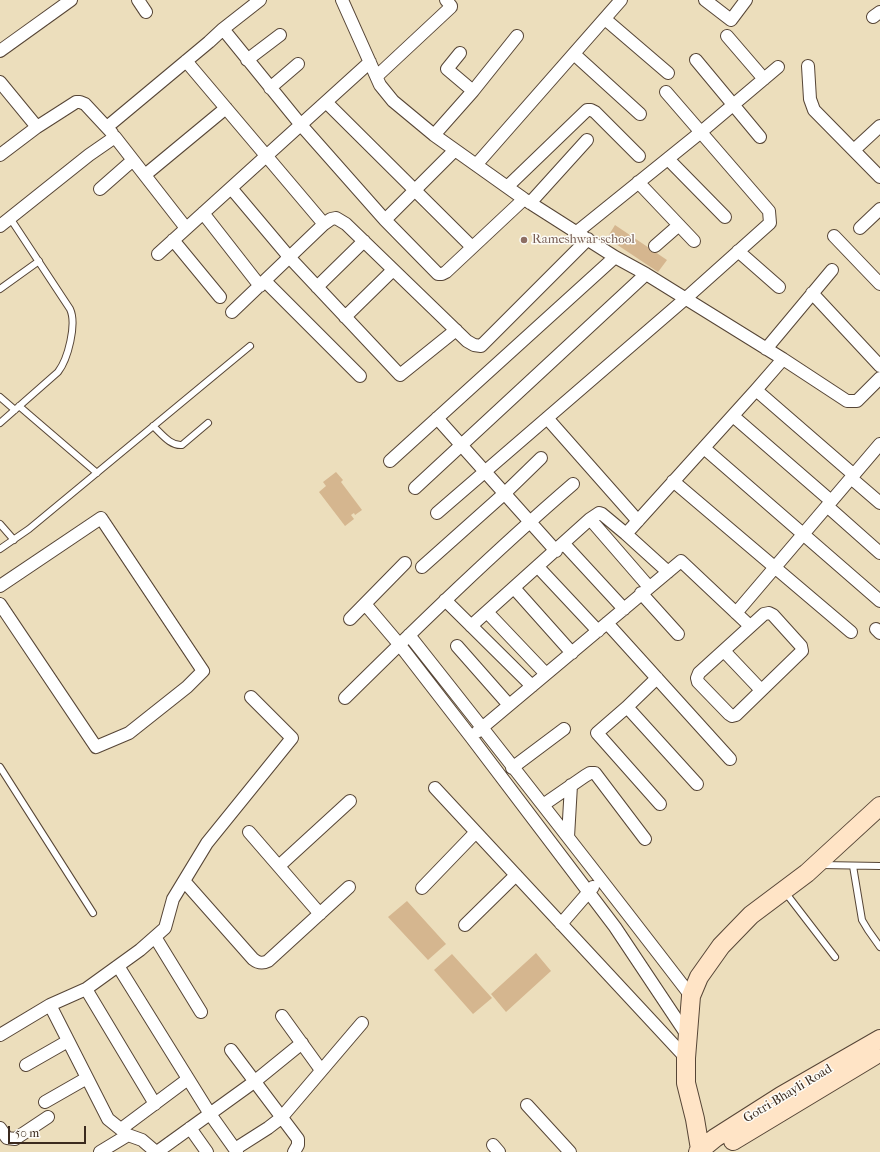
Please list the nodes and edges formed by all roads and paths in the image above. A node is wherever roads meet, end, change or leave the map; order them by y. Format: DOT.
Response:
graph roads {
  1 [pos="71,0"];
  2 [pos="138,0"];
  3 [pos="260,0"];
  4 [pos="342,0"];
  5 [pos="621,0"];
  6 [pos="705,0"];
  7 [pos="746,0"];
  8 [pos="452,2"];
  9 [pos="146,12"];
  10 [pos="605,19"];
  11 [pos="222,28"];
  12 [pos="280,35"];
  13 [pos="517,36"];
  14 [pos="726,36"];
  15 [pos="0,51"];
  16 [pos="460,54"];
  17 [pos="574,54"];
  18 [pos="247,60"];
  19 [pos="696,60"];
  20 [pos="186,61"];
  21 [pos="370,62"];
  22 [pos="298,64"];
  23 [pos="808,66"];
  24 [pos="778,67"];
  25 [pos="668,73"];
  26 [pos="376,76"];
  27 [pos="764,79"];
  28 [pos="0,82"];
  29 [pos="270,88"];
  30 [pos="472,91"];
  31 [pos="666,92"];
  32 [pos="326,102"];
  33 [pos="733,105"];
  34 [pos="226,108"];
  35 [pos="640,114"];
  36 [pos="301,125"];
  37 [pos="880,126"];
  38 [pos="37,127"];
  39 [pos="107,128"];
  40 [pos="701,132"];
  41 [pos="434,135"];
  42 [pos="760,137"];
  43 [pos="115,138"];
  44 [pos="587,140"];
  45 [pos="455,150"];
  46 [pos="854,150"];
  47 [pos="0,155"];
  48 [pos="266,156"];
  49 [pos="639,156"];
  50 [pos="668,159"];
  51 [pos="133,160"];
  52 [pos="476,165"];
  53 [pos="145,175"];
  54 [pos="880,177"];
  55 [pos="638,182"];
  56 [pos="507,187"];
  57 [pos="231,188"];
  58 [pos="100,189"];
  59 [pos="414,190"];
  60 [pos="527,201"];
  61 [pos="880,209"];
  62 [pos="203,213"];
  63 [pos="725,217"];
  64 [pos="384,220"];
  65 [pos="5,222"];
  66 [pos="324,224"];
  67 [pos="679,225"];
  68 [pos="186,228"];
  69 [pos="860,228"];
  70 [pos="577,232"];
  71 [pos="834,236"];
  72 [pos="588,239"];
  73 [pos="173,240"];
  74 [pos="364,241"];
  75 [pos="694,241"];
  76 [pos="655,246"];
  77 [pos="472,248"];
  78 [pos="738,252"];
  79 [pos="158,254"];
  80 [pos="614,257"];
  81 [pos="290,258"];
  82 [pos="39,261"];
  83 [pos="393,270"];
  84 [pos="832,270"];
  85 [pos="646,274"];
  86 [pos="263,284"];
  87 [pos="880,284"];
  88 [pos="317,287"];
  89 [pos="779,287"];
  90 [pos="0,289"];
  91 [pos="812,293"];
  92 [pos="220,297"];
  93 [pos="685,299"];
  94 [pos="232,312"];
  95 [pos="345,316"];
  96 [pos="456,330"];
  97 [pos="250,346"];
  98 [pos="766,349"];
  99 [pos="783,359"];
  100 [pos="880,366"];
  101 [pos="360,376"];
  102 [pos="880,378"];
  103 [pos="756,390"];
  104 [pos="0,397"];
  105 [pos="17,408"];
  106 [pos="733,416"];
  107 [pos="437,418"];
  108 [pos="547,418"];
  109 [pos="0,423"];
  110 [pos="208,423"];
  111 [pos="153,426"];
  112 [pos="461,445"];
  113 [pos="704,448"];
  114 [pos="878,450"];
  115 [pos="541,458"];
  116 [pos="390,460"];
  117 [pos="485,472"];
  118 [pos="97,473"];
  119 [pos="852,477"];
  120 [pos="673,481"];
  121 [pos="573,484"];
  122 [pos="415,488"];
  123 [pos="505,493"];
  124 [pos="829,504"];
  125 [pos="880,504"];
  126 [pos="437,513"];
  127 [pos="590,519"];
  128 [pos="530,521"];
  129 [pos="638,521"];
  130 [pos="0,524"];
  131 [pos="626,534"];
  132 [pos="803,534"];
  133 [pos="14,540"];
  134 [pos="560,547"];
  135 [pos="0,550"];
  136 [pos="880,553"];
  137 [pos="405,563"];
  138 [pos="422,567"];
  139 [pos="538,567"];
  140 [pos="775,567"];
  141 [pos="668,572"];
  142 [pos="0,586"];
  143 [pos="514,588"];
  144 [pos="645,590"];
  145 [pos="445,600"];
  146 [pos="880,601"];
  147 [pos="0,604"];
  148 [pos="365,604"];
  149 [pos="624,609"];
  150 [pos="487,612"];
  151 [pos="736,613"];
  152 [pos="350,620"];
  153 [pos="607,623"];
  154 [pos="471,626"];
  155 [pos="750,626"];
  156 [pos="598,631"];
  157 [pos="851,632"];
  158 [pos="678,634"];
  159 [pos="409,635"];
  160 [pos="400,644"];
  161 [pos="457,646"];
  162 [pos="724,651"];
  163 [pos="572,653"];
  164 [pos="546,674"];
  165 [pos="657,678"];
  166 [pos="532,686"];
  167 [pos="761,690"];
  168 [pos="251,698"];
  169 [pos="344,698"];
  170 [pos="509,705"];
  171 [pos="627,707"];
  172 [pos="482,728"];
  173 [pos="564,729"];
  174 [pos="471,737"];
  175 [pos="730,759"];
  176 [pos="0,767"];
  177 [pos="512,768"];
  178 [pos="697,784"];
  179 [pos="571,785"];
  180 [pos="435,788"];
  181 [pos="350,801"];
  182 [pos="660,804"];
  183 [pos="543,805"];
  184 [pos="880,806"];
  185 [pos="249,832"];
  186 [pos="476,832"];
  187 [pos="568,837"];
  188 [pos="645,839"];
  189 [pos="816,865"];
  190 [pos="279,866"];
  191 [pos="853,866"];
  192 [pos="880,866"];
  193 [pos="516,875"];
  194 [pos="600,878"];
  195 [pos="184,881"];
  196 [pos="349,887"];
  197 [pos="422,888"];
  198 [pos="784,890"];
  199 [pos="589,892"];
  200 [pos="94,913"];
  201 [pos="320,914"];
  202 [pos="561,924"];
  203 [pos="465,925"];
  204 [pos="156,937"];
  205 [pos="880,947"];
  206 [pos="835,957"];
  207 [pos="118,966"];
  208 [pos="86,989"];
  209 [pos="691,996"];
  210 [pos="50,1005"];
  211 [pos="201,1012"];
  212 [pos="282,1016"];
  213 [pos="362,1023"];
  214 [pos="1,1033"];
  215 [pos="688,1035"];
  216 [pos="880,1039"];
  217 [pos="68,1041"];
  218 [pos="302,1043"];
  219 [pos="231,1050"];
  220 [pos="880,1053"];
  221 [pos="686,1058"];
  222 [pos="26,1065"];
  223 [pos="321,1070"];
  224 [pos="87,1078"];
  225 [pos="188,1079"];
  226 [pos="254,1082"];
  227 [pos="45,1102"];
  228 [pos="155,1104"];
  229 [pos="527,1105"];
  230 [pos="210,1114"];
  231 [pos="48,1117"];
  232 [pos="281,1118"];
  233 [pos="0,1128"];
  234 [pos="190,1128"];
  235 [pos="124,1132"];
  236 [pos="236,1151"];
  237 [pos="705,1151"];
  238 [pos="100,1152"];
  239 [pos="156,1152"];
  240 [pos="207,1152"];
  241 [pos="294,1152"];
  242 [pos="570,1152"];
  1 -- 15 [label="street"];
  2 -- 9 [label="street"];
  3 -- 11 [label="street"];
  4 -- 21 [label="street"];
  5 -- 10 [label="street"];
  6 -- 7 [label="street"];
  8 -- 26 [label="street"];
  10 -- 17 [label="street"];
  10 -- 25 [label="street"];
  11 -- 18 [label="street"];
  11 -- 20 [label="street"];
  12 -- 18 [label="street"];
  13 -- 30 [label="street"];
  14 -- 27 [label="street"];
  16 -- 30 [label="street"];
  17 -- 35 [label="street"];
  17 -- 52 [label="street"];
  18 -- 29 [label="street"];
  19 -- 33 [label="street"];
  20 -- 34 [label="street"];
  20 -- 39 [label="street"];
  21 -- 26 [label="street"];
  21 -- 32 [label="street"];
  22 -- 29 [label="street"];
  23 -- 46 [label="street"];
  24 -- 27 [label="street"];
  26 -- 41 [label="street"];
  27 -- 33 [label="street"];
  28 -- 38 [label="street"];
  29 -- 36 [label="street"];
  30 -- 41 [label="street"];
  31 -- 40 [label="street"];
  32 -- 36 [label="street"];
  32 -- 59 [label="street"];
  33 -- 40 [label="street"];
  33 -- 42 [label="street"];
  34 -- 48 [label="street"];
  34 -- 53 [label="street"];
  36 -- 48 [label="street"];
  36 -- 64 [label="street"];
  37 -- 46 [label="street"];
  38 -- 39 [label="street"];
  38 -- 47 [label="street"];
  39 -- 43 [label="street"];
  40 -- 50 [label="street"];
  40 -- 78 [label="street"];
  41 -- 45 [label="street"];
  43 -- 51 [label="street"];
  43 -- 65 [label="street"];
  44 -- 60 [label="street"];
  45 -- 52 [label="street"];
  45 -- 59 [label="street"];
  46 -- 54 [label="street"];
  48 -- 57 [label="street"];
  48 -- 66 [label="street"];
  49 -- 56 [label="street"];
  50 -- 55 [label="street"];
  50 -- 63 [label="street"];
  51 -- 53 [label="street"];
  51 -- 58 [label="street"];
  52 -- 56 [label="street"];
  53 -- 68 [label="street"];
  55 -- 67 [label="street"];
  55 -- 70 [label="street"];
  56 -- 60 [label="street"];
  57 -- 62 [label="street"];
  57 -- 81 [label="street"];
  59 -- 64 [label="street"];
  59 -- 77 [label="street"];
  60 -- 70 [label="street"];
  60 -- 77 [label="street"];
  61 -- 69 [label="street"];
  62 -- 68 [label="street"];
  62 -- 86 [label="street"];
  64 -- 77 [label="street"];
  65 -- 82 [label="lane"];
  66 -- 74 [label="street"];
  66 -- 81 [label="street"];
  67 -- 75 [label="street"];
  67 -- 76 [label="street"];
  68 -- 73 [label="street"];
  70 -- 72 [label="street"];
  71 -- 87 [label="street"];
  72 -- 80 [label="street"];
  72 -- 96 [label="street"];
  73 -- 79 [label="street"];
  73 -- 92 [label="street"];
  74 -- 83 [label="street"];
  74 -- 88 [label="street"];
  78 -- 89 [label="street"];
  78 -- 93 [label="street"];
  80 -- 85 [label="street"];
  80 -- 107 [label="street"];
  81 -- 86 [label="street"];
  81 -- 88 [label="street"];
  82 -- 90 [label="lane"];
  82 -- 105 [label="lane"];
  83 -- 95 [label="street"];
  83 -- 96 [label="street"];
  84 -- 91 [label="street"];
  85 -- 93 [label="street"];
  85 -- 112 [label="street"];
  86 -- 94 [label="street"];
  86 -- 101 [label="street"];
  88 -- 95 [label="street"];
  91 -- 98 [label="street"];
  91 -- 100 [label="street"];
  93 -- 98 [label="street"];
  93 -- 108 [label="street"];
  95 -- 96 [label="street"];
  97 -- 111 [label="lane"];
  98 -- 99 [label="street"];
  99 -- 102 [label="street"];
  99 -- 103 [label="street"];
  103 -- 106 [label="street"];
  103 -- 119 [label="street"];
  104 -- 105 [label="lane"];
  105 -- 109 [label="lane"];
  105 -- 118 [label="lane"];
  106 -- 113 [label="street"];
  106 -- 124 [label="street"];
  107 -- 112 [label="street"];
  107 -- 116 [label="street"];
  108 -- 117 [label="street"];
  108 -- 129 [label="street"];
  110 -- 111 [label="lane"];
  111 -- 118 [label="lane"];
  112 -- 117 [label="street"];
  112 -- 122 [label="street"];
  113 -- 120 [label="street"];
  113 -- 132 [label="street"];
  114 -- 119 [label="street"];
  115 -- 123 [label="street"];
  117 -- 123 [label="street"];
  117 -- 126 [label="street"];
  118 -- 133 [label="lane"];
  119 -- 124 [label="street"];
  119 -- 125 [label="street"];
  120 -- 129 [label="street"];
  120 -- 140 [label="street"];
  121 -- 128 [label="street"];
  123 -- 128 [label="street"];
  123 -- 138 [label="street"];
  124 -- 132 [label="street"];
  124 -- 136 [label="street"];
  127 -- 131 [label="street"];
  127 -- 134 [label="street"];
  127 -- 144 [label="street"];
  128 -- 134 [label="street"];
  128 -- 145 [label="street"];
  129 -- 131 [label="street"];
  130 -- 133 [label="lane"];
  131 -- 141 [label="street"];
  132 -- 140 [label="street"];
  132 -- 146 [label="street"];
  133 -- 135 [label="lane"];
  134 -- 139 [label="street"];
  134 -- 149 [label="street"];
  137 -- 148 [label="street"];
  139 -- 143 [label="street"];
  139 -- 156 [label="street"];
  140 -- 151 [label="street"];
  140 -- 157 [label="street"];
  141 -- 144 [label="street"];
  141 -- 151 [label="street"];
  142 -- 147 [label="street"];
  143 -- 150 [label="street"];
  143 -- 163 [label="street"];
  144 -- 149 [label="street"];
  144 -- 158 [label="street"];
  145 -- 154 [label="street"];
  145 -- 159 [label="street"];
  148 -- 152 [label="street"];
  148 -- 160 [label="street"];
  149 -- 153 [label="street"];
  150 -- 154 [label="street"];
  150 -- 164 [label="street"];
  151 -- 155 [label="street"];
  153 -- 156 [label="street"];
  153 -- 165 [label="street"];
  154 -- 166 [label="street"];
  155 -- 162 [label="street"];
  155 -- 167 [label="street"];
  156 -- 163 [label="street"];
  159 -- 160 [label="street"];
  159 -- 172 [label="street"];
  160 -- 169 [label="street"];
  160 -- 174 [label="street"];
  161 -- 170 [label="street"];
  162 -- 167 [label="street"];
  162 -- 167 [label="street"];
  163 -- 164 [label="street"];
  164 -- 166 [label="street"];
  165 -- 171 [label="street"];
  165 -- 175 [label="street"];
  166 -- 170 [label="street"];
  168 -- 195 [label="street"];
  170 -- 172 [label="street"];
  171 -- 178 [label="street"];
  171 -- 182 [label="street"];
  172 -- 174 [label="street"];
  172 -- 177 [label="street"];
  173 -- 177 [label="street"];
  174 -- 199 [label="street"];
  176 -- 200 [label="lane"];
  177 -- 183 [label="street"];
  179 -- 183 [label="street"];
  179 -- 187 [label="street"];
  179 -- 188 [label="street"];
  180 -- 186 [label="street"];
  181 -- 190 [label="street"];
  183 -- 187 [label="street"];
  184 -- 189 [label="street"];
  185 -- 190 [label="street"];
  186 -- 193 [label="street"];
  186 -- 197 [label="street"];
  187 -- 194 [label="street"];
  189 -- 191 [label="lane"];
  189 -- 198 [label="street"];
  190 -- 201 [label="street"];
  191 -- 192 [label="lane"];
  191 -- 205 [label="lane"];
  193 -- 202 [label="street"];
  193 -- 203 [label="street"];
  194 -- 199 [label="street"];
  194 -- 209 [label="street"];
  195 -- 201 [label="street"];
  195 -- 204 [label="street"];
  196 -- 201 [label="street"];
  198 -- 206 [label="lane"];
  198 -- 209 [label="street"];
  199 -- 202 [label="street"];
  199 -- 215 [label="street"];
  202 -- 221 [label="street"];
  204 -- 207 [label="street"];
  204 -- 211 [label="street"];
  207 -- 208 [label="street"];
  207 -- 225 [label="street"];
  208 -- 210 [label="street"];
  208 -- 228 [label="street"];
  209 -- 215 [label="street"];
  210 -- 214 [label="street"];
  210 -- 217 [label="street"];
  212 -- 218 [label="street"];
  213 -- 223 [label="street"];
  215 -- 221 [label="street"];
  216 -- 237 [label="street, Gotri-Bhayli Road"];
  217 -- 222 [label="street"];
  217 -- 224 [label="street"];
  218 -- 223 [label="street"];
  218 -- 226 [label="street"];
  219 -- 226 [label="street"];
  220 -- 237 [label="street, Gotri-Bhayli Road"];
  221 -- 237 [label="street"];
  223 -- 232 [label="street"];
  224 -- 227 [label="street"];
  224 -- 235 [label="street"];
  225 -- 228 [label="street"];
  225 -- 230 [label="street"];
  226 -- 230 [label="street"];
  226 -- 232 [label="street"];
  228 -- 235 [label="street"];
  229 -- 242 [label="street"];
  230 -- 234 [label="street"];
  230 -- 236 [label="street"];
  231 -- 233 [label="street"];
  232 -- 236 [label="street"];
  232 -- 241 [label="street"];
  234 -- 239 [label="street"];
  234 -- 240 [label="street"];
  235 -- 238 [label="street"];
  235 -- 239 [label="street"];
}
